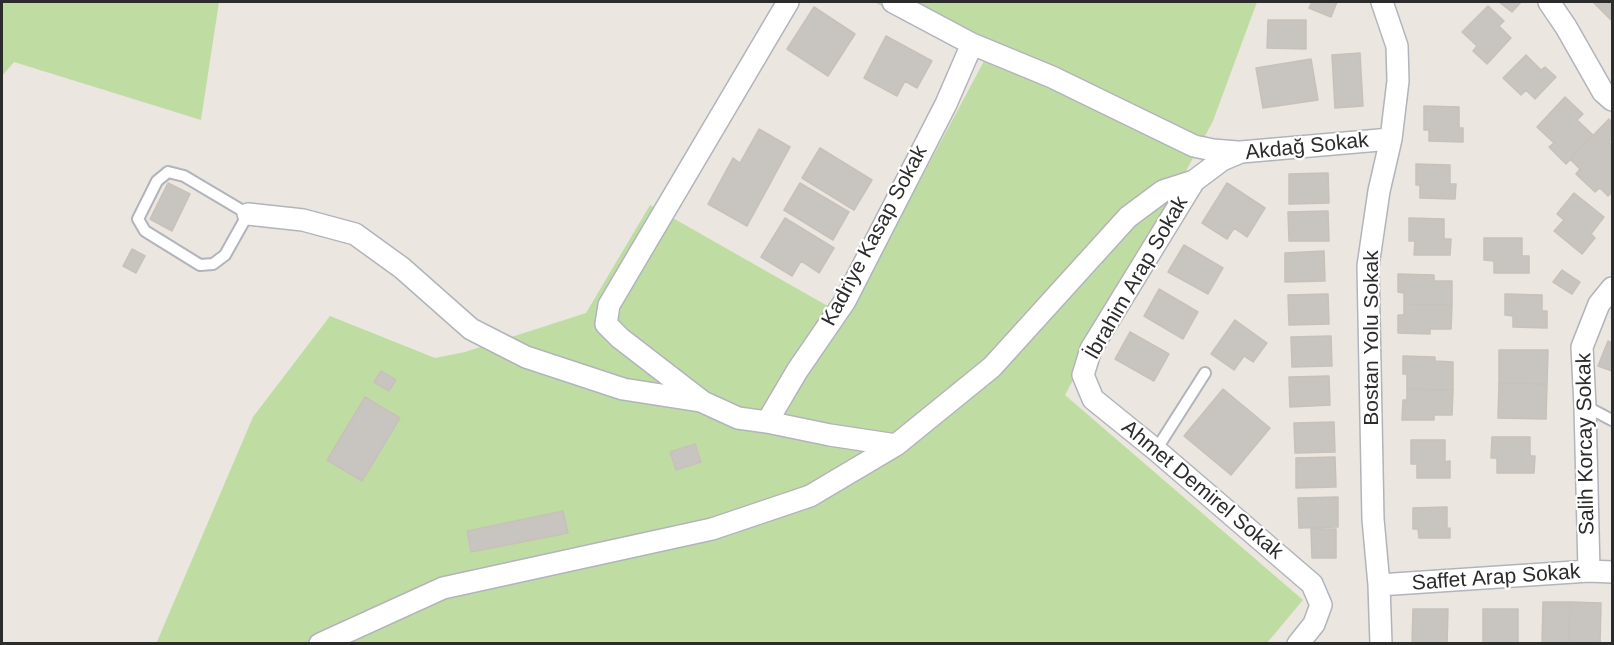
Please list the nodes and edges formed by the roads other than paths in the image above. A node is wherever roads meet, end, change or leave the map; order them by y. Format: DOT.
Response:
graph roads {
  1 [pos="788,2"];
  2 [pos="893,2"];
  3 [pos="1382,2"];
  4 [pos="1549,2"];
  5 [pos="922,8"];
  6 [pos="972,44"];
  7 [pos="1612,100"];
  8 [pos="1391,138"];
  9 [pos="1241,152"];
  10 [pos="1194,181"];
  11 [pos="248,214"];
  12 [pos="1612,288"];
  13 [pos="1205,373"];
  14 [pos="1083,375"];
  15 [pos="703,402"];
  16 [pos="1586,406"];
  17 [pos="1612,420"];
  18 [pos="767,422"];
  19 [pos="896,445"];
  20 [pos="1156,450"];
  21 [pos="1589,571"];
  22 [pos="1612,572"];
  23 [pos="1379,585"];
  24 [pos="321,643"];
  25 [pos="1298,644"];
  26 [pos="1381,644"];
  1 -- 15 [label="street"];
  2 -- 5 [label="street"];
  3 -- 8 [label="street, Bostan Yolu Sokak"];
  4 -- 7 [label="street"];
  5 -- 6 [label="street"];
  6 -- 9 [label="street"];
  6 -- 18 [label="street, Kadriye Kasap Sokak"];
  8 -- 9 [label="street, Akdağ Sokak"];
  8 -- 23 [label="street, Bostan Yolu Sokak"];
  9 -- 10 [label="street, Akdağ Sokak"];
  10 -- 14 [label="street, İbrahim Arap Sokak"];
  10 -- 19 [label="street"];
  11 -- 11 [label="lane"];
  11 -- 15 [label="street"];
  12 -- 16 [label="street, Salih Korcay Sokak"];
  13 -- 20 [label="lane"];
  14 -- 20 [label="street, Ahmet Demirel Sokak"];
  15 -- 18 [label="street"];
  16 -- 17 [label="lane"];
  16 -- 21 [label="street, Salih Korcay Sokak"];
  18 -- 19 [label="street"];
  19 -- 24 [label="street"];
  20 -- 25 [label="street, Ahmet Demirel Sokak"];
  21 -- 22 [label="street, Saffet Arap Sokak"];
  21 -- 23 [label="street, Saffet Arap Sokak"];
  23 -- 26 [label="street, Bostan Yolu Sokak"];
}
